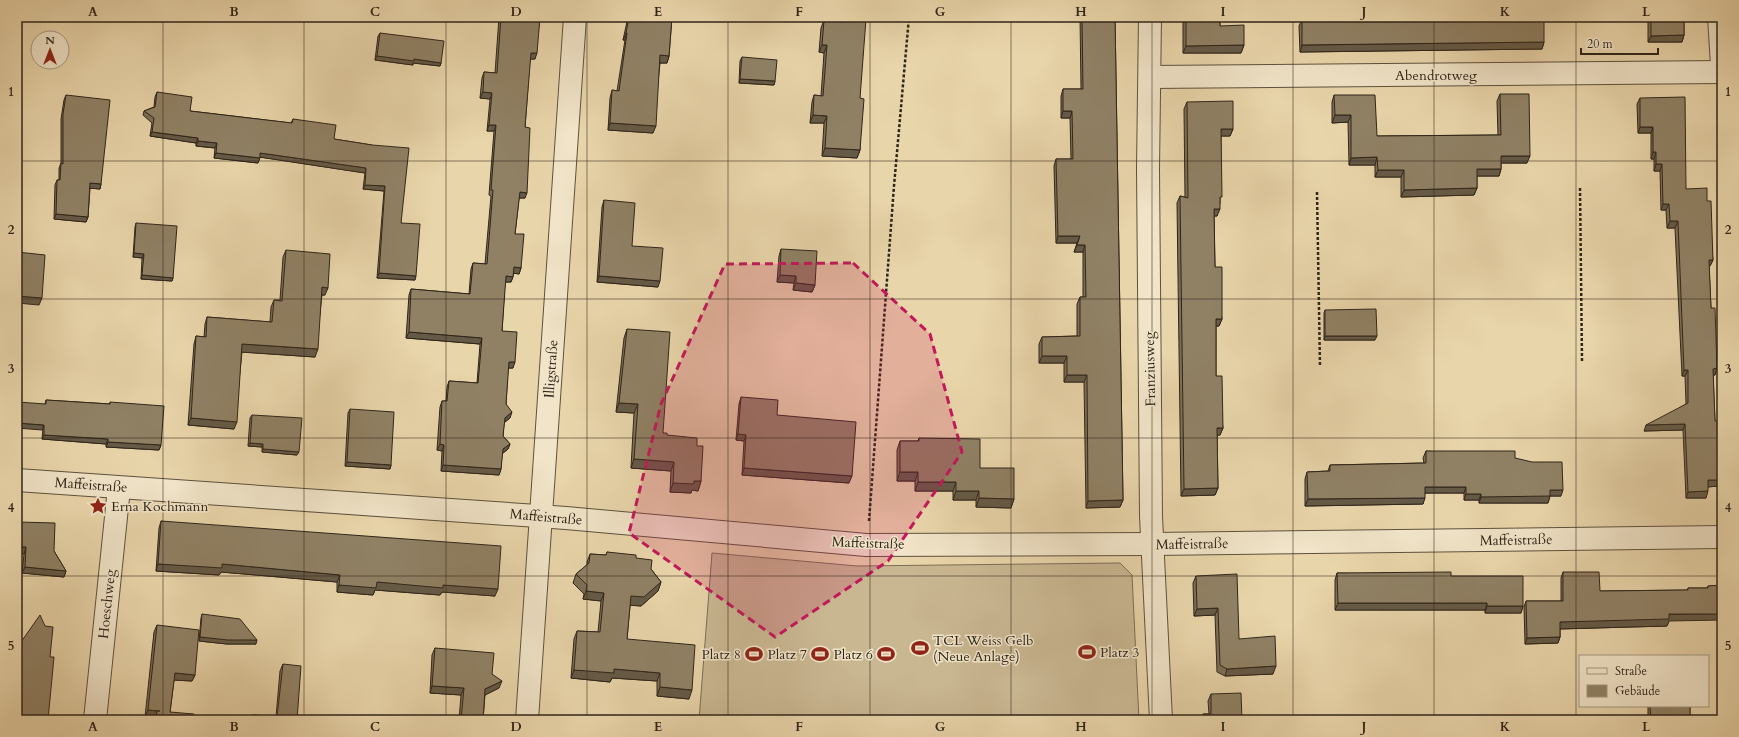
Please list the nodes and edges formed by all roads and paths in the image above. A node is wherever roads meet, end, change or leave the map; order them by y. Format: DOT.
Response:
graph roads {
  1 [pos="575,17"];
  2 [pos="909,17"];
  3 [pos="1150,17"];
  4 [pos="1719,17"];
  5 [pos="1722,65"];
  6 [pos="1722,72"];
  7 [pos="1150,77"];
  8 [pos="1580,188"];
  9 [pos="1317,192"];
  10 [pos="1582,361"];
  11 [pos="1320,367"];
  12 [pos="17,480"];
  13 [pos="119,488"];
  14 [pos="541,516"];
  15 [pos="868,529"];
  16 [pos="1722,537"];
  17 [pos="1153,544"];
  18 [pos="95,720"];
  19 [pos="527,720"];
  20 [pos="1161,720"];
  1 -- 14 [label="street, Illigstraße"];
  2 -- 15 [label="path"];
  3 -- 7 [label="street, Franziusweg"];
  4 -- 5 [label="street"];
  6 -- 7 [label="street, Abendrotweg"];
  7 -- 17 [label="street, Franziusweg"];
  8 -- 10 [label="path"];
  9 -- 11 [label="path"];
  12 -- 13 [label="street, Maffeistraße"];
  13 -- 14 [label="street, Maffeistraße"];
  13 -- 18 [label="street, Hoeschweg"];
  14 -- 17 [label="street, Maffeistraße"];
  14 -- 19 [label="street, Illigstraße"];
  16 -- 17 [label="street, Maffeistraße"];
  17 -- 20 [label="street, Franziusweg"];
}
